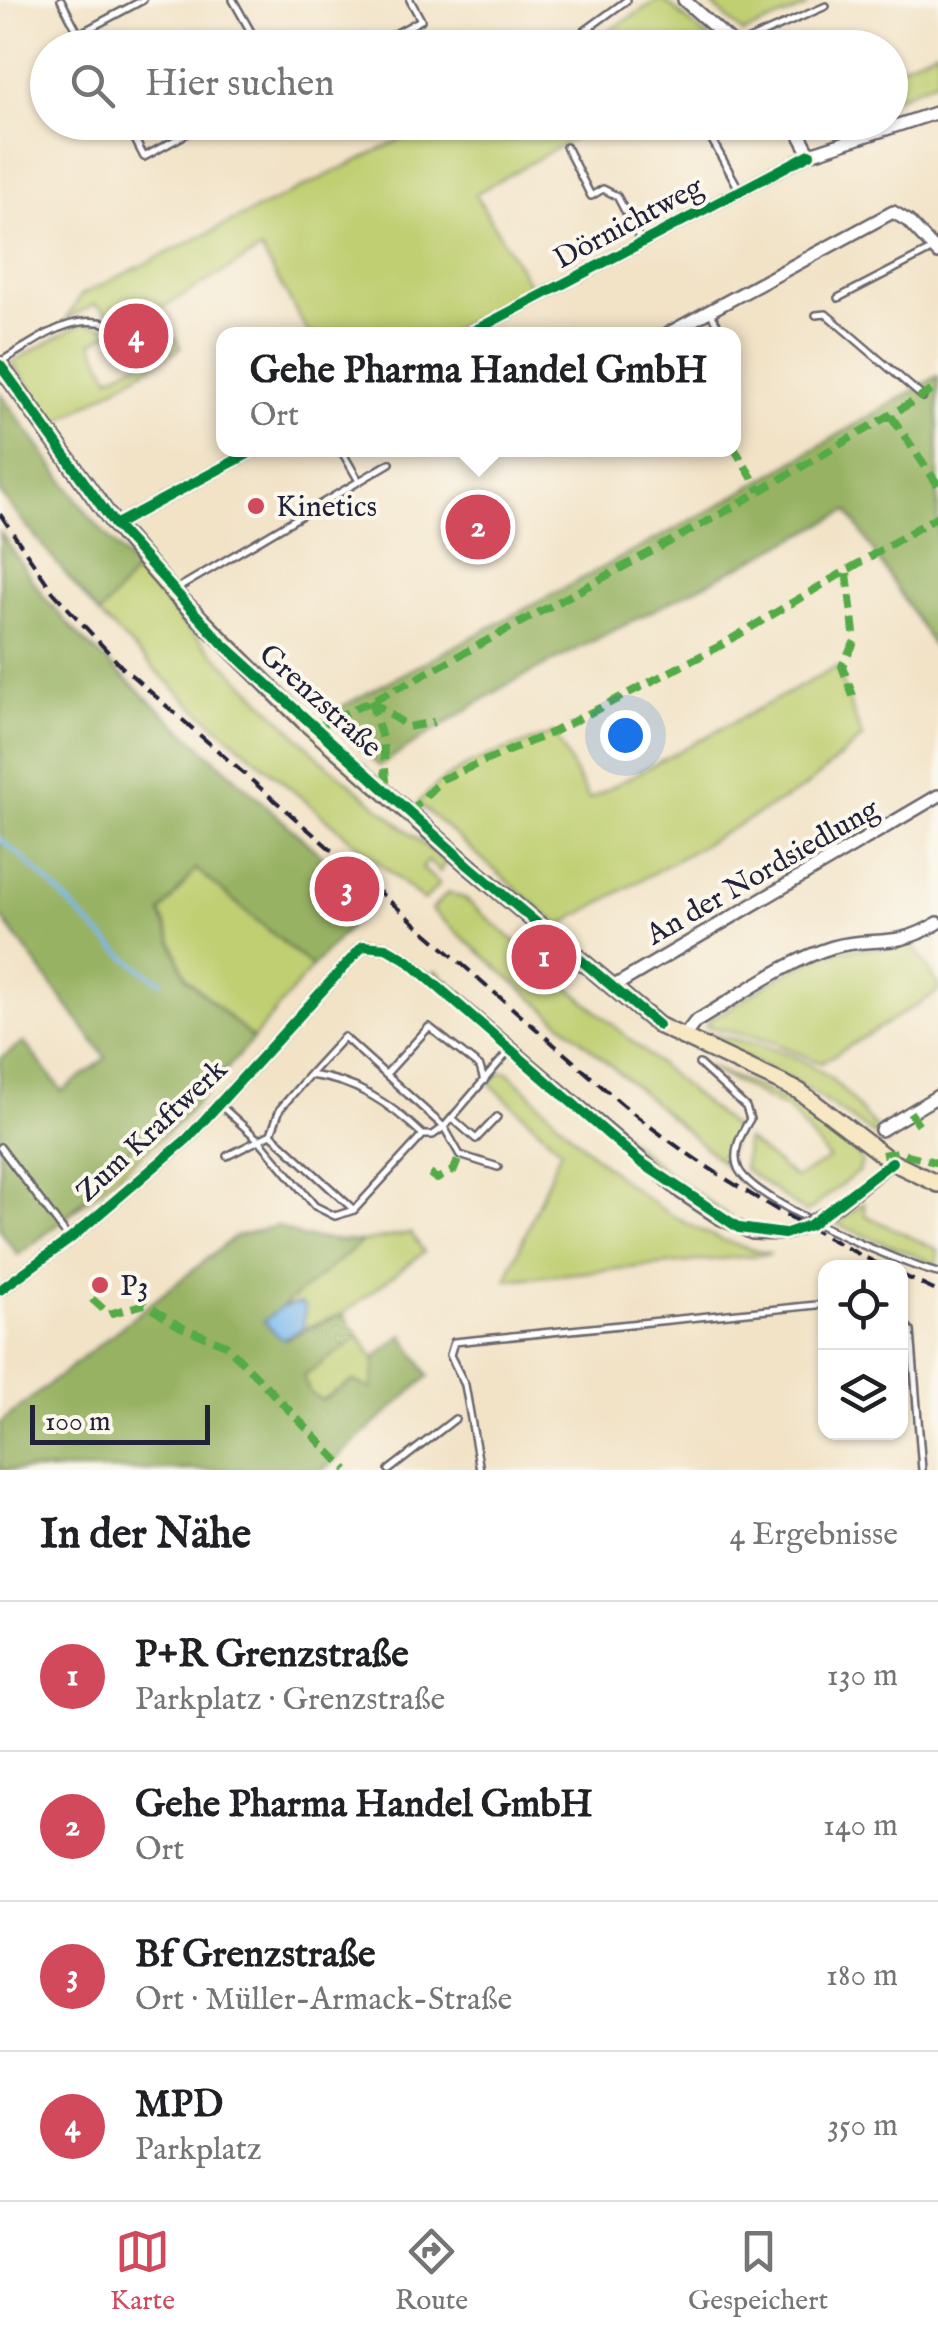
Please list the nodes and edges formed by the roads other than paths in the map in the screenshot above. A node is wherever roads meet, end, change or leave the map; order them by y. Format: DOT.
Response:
graph roads {
  1 [pos="61,0"];
  2 [pos="144,0"];
  3 [pos="233,0"];
  4 [pos="410,0"];
  5 [pos="627,0"];
  6 [pos="684,0"];
  7 [pos="826,6"];
  8 [pos="77,30"];
  9 [pos="87,30"];
  10 [pos="250,30"];
  11 [pos="402,30"];
  12 [pos="587,30"];
  13 [pos="719,30"];
  14 [pos="773,30"];
  15 [pos="938,112"];
  16 [pos="908,122"];
  17 [pos="135,140"];
  18 [pos="175,140"];
  19 [pos="712,140"];
  20 [pos="803,140"];
  21 [pos="851,140"];
  22 [pos="566,147"];
  23 [pos="810,154"];
  24 [pos="740,191"];
  25 [pos="642,243"];
  26 [pos="935,251"];
  27 [pos="838,298"];
  28 [pos="710,311"];
  29 [pos="816,315"];
  30 [pos="481,327"];
  31 [pos="680,327"];
  32 [pos="719,327"];
  33 [pos="138,334"];
  34 [pos="0,363"];
  35 [pos="923,397"];
  36 [pos="242,457"];
  37 [pos="345,457"];
  38 [pos="390,463"];
  39 [pos="359,481"];
  40 [pos="115,525"];
  41 [pos="172,592"];
  42 [pos="938,796"];
  43 [pos="938,923"];
  44 [pos="612,988"];
  45 [pos="682,1039"];
  46 [pos="512,1049"];
  47 [pos="699,1064"];
  48 [pos="386,1074"];
  49 [pos="310,1075"];
  50 [pos="484,1080"];
  51 [pos="938,1096"];
  52 [pos="220,1106"];
  53 [pos="497,1117"];
  54 [pos="452,1118"];
  55 [pos="444,1126"];
  56 [pos="881,1130"];
  57 [pos="271,1134"];
  58 [pos="424,1135"];
  59 [pos="261,1142"];
  60 [pos="0,1148"];
  61 [pos="227,1156"];
  62 [pos="892,1162"];
  63 [pos="498,1167"];
  64 [pos="938,1184"];
  65 [pos="354,1210"];
  66 [pos="70,1239"];
  67 [pos="938,1273"];
  68 [pos="0,1290"];
  69 [pos="818,1305"];
  70 [pos="908,1328"];
  71 [pos="455,1419"];
  72 [pos="389,1470"];
  73 [pos="480,1470"];
  74 [pos="922,1470"];
  1 -- 8 [label="lane"];
  2 -- 9 [label="lane"];
  3 -- 10 [label="lane"];
  4 -- 11 [label="lane"];
  5 -- 12 [label="lane"];
  6 -- 13 [label="street"];
  7 -- 14 [label="lane"];
  15 -- 16 [label="street, Dörnichtweg"];
  17 -- 18 [label="lane"];
  19 -- 24 [label="lane"];
  20 -- 23 [label="street"];
  21 -- 23 [label="street, Dörnichtweg"];
  22 -- 25 [label="lane"];
  23 -- 24 [label="street, Dörnichtweg"];
  24 -- 25 [label="street, Dörnichtweg"];
  25 -- 30 [label="street, Dörnichtweg"];
  26 -- 27 [label="lane"];
  26 -- 28 [label="street"];
  28 -- 31 [label="street"];
  28 -- 32 [label="lane"];
  29 -- 35 [label="lane"];
  33 -- 34 [label="lane"];
  34 -- 40 [label="main road, Grenzstraße"];
  36 -- 40 [label="street"];
  37 -- 39 [label="lane"];
  38 -- 39 [label="lane"];
  39 -- 41 [label="lane"];
  40 -- 41 [label="main road, Grenzstraße"];
  41 -- 44 [label="main road, Grenzstraße"];
  42 -- 44 [label="street, An der Nordsiedlung"];
  43 -- 45 [label="street"];
  44 -- 45 [label="main road, Grenzstraße"];
  45 -- 62 [label="main road, Grenzstraße"];
  46 -- 50 [label="lane"];
  46 -- 52 [label="street, Zum Kraftwerk"];
  46 -- 62 [label="street, bridge"];
  47 -- 67 [label="lane"];
  48 -- 49 [label="lane"];
  48 -- 50 [label="lane"];
  48 -- 55 [label="lane"];
  49 -- 57 [label="lane"];
  49 -- 58 [label="lane"];
  50 -- 54 [label="lane"];
  51 -- 56 [label="street"];
  52 -- 59 [label="lane"];
  52 -- 66 [label="street, Zum Kraftwerk"];
  53 -- 54 [label="lane"];
  54 -- 55 [label="lane"];
  55 -- 58 [label="lane"];
  55 -- 63 [label="lane"];
  57 -- 59 [label="lane"];
  57 -- 65 [label="lane"];
  58 -- 65 [label="lane"];
  59 -- 61 [label="lane"];
  59 -- 65 [label="lane"];
  60 -- 66 [label="lane"];
  62 -- 64 [label="main road, Grenzstraße"];
  66 -- 68 [label="street, Zum Kraftwerk"];
  69 -- 73 [label="lane"];
  70 -- 74 [label="lane"];
  71 -- 72 [label="lane"];
}
